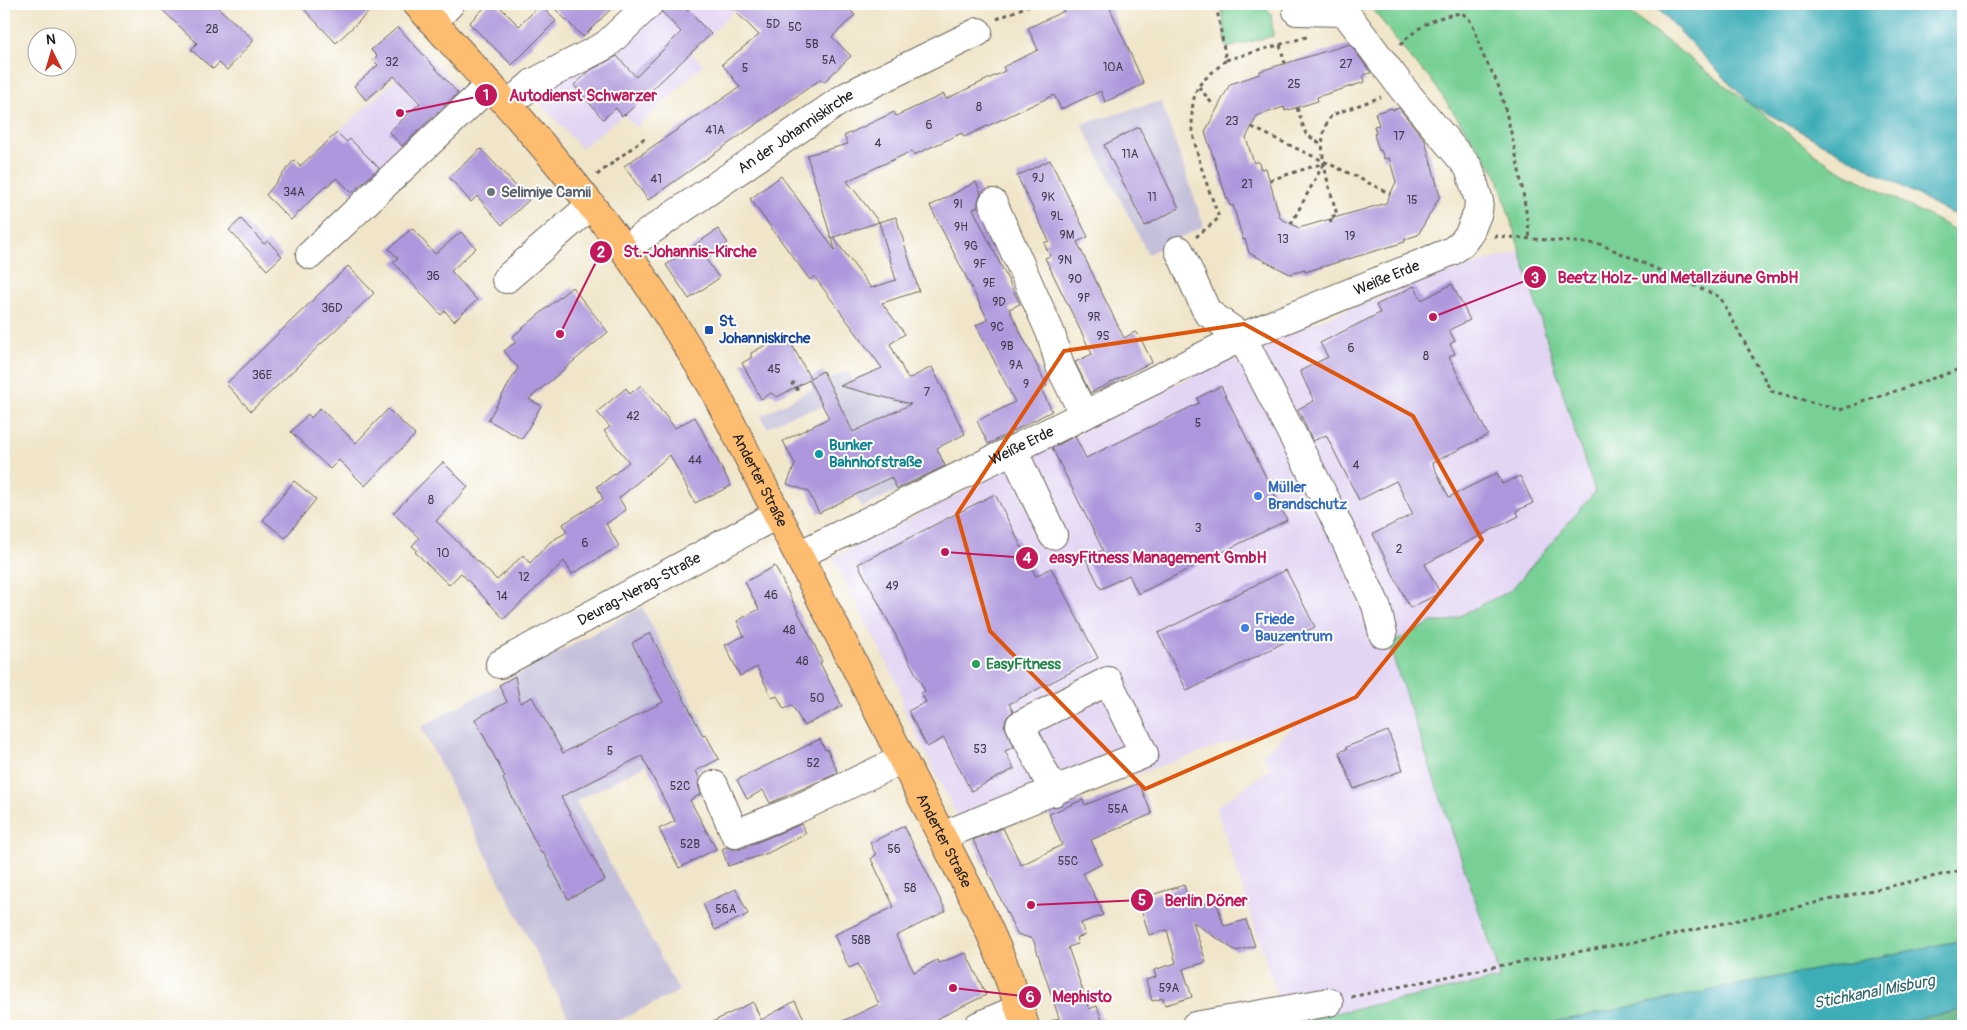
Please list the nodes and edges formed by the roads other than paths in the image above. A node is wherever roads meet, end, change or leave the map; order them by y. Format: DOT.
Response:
graph roads {
  1 [pos="649,4"];
  2 [pos="434,10"];
  3 [pos="1297,11"];
  4 [pos="987,26"];
  5 [pos="490,86"];
  6 [pos="508,106"];
  7 [pos="993,203"];
  8 [pos="591,205"];
  9 [pos="624,249"];
  10 [pos="1179,250"];
  11 [pos="310,255"];
  12 [pos="506,279"];
  13 [pos="1242,337"];
  14 [pos="1084,415"];
  15 [pos="1013,450"];
  16 [pos="778,514"];
  17 [pos="1053,534"];
  18 [pos="799,555"];
  19 [pos="1383,634"];
  20 [pos="500,664"];
  21 [pos="903,759"];
  22 [pos="714,785"];
  23 [pos="1054,792"];
  24 [pos="942,836"];
  25 [pos="1329,1002"];
  26 [pos="1022,1017"];
  27 [pos="978,1026"];
  28 [pos="1195,1026"];
  1 -- 6 [label="street"];
  2 -- 5 [label="main road, Anderter Straße"];
  3 -- 13 [label="street, Weiße Erde"];
  4 -- 9 [label="street, An der Johanniskirche"];
  5 -- 6 [label="main road, Anderter Straße"];
  5 -- 11 [label="street"];
  6 -- 8 [label="main road, Anderter Straße"];
  7 -- 14 [label="street"];
  8 -- 9 [label="main road, Anderter Straße"];
  8 -- 12 [label="street"];
  9 -- 16 [label="main road, Anderter Straße"];
  10 -- 13 [label="street"];
  13 -- 14 [label="street, Weiße Erde"];
  13 -- 19 [label="street"];
  14 -- 15 [label="street, Weiße Erde"];
  15 -- 17 [label="street"];
  15 -- 18 [label="street, Weiße Erde"];
  16 -- 18 [label="main road, Anderter Straße"];
  16 -- 20 [label="street, Deurag-Nerag-Straße"];
  18 -- 21 [label="main road, Anderter Straße"];
  21 -- 22 [label="street"];
  21 -- 24 [label="main road, Anderter Straße"];
  23 -- 23 [label="street"];
  23 -- 24 [label="street"];
  24 -- 26 [label="main road, Anderter Straße"];
  25 -- 28 [label="street"];
  26 -- 27 [label="street, Anderter Straße"];
}
